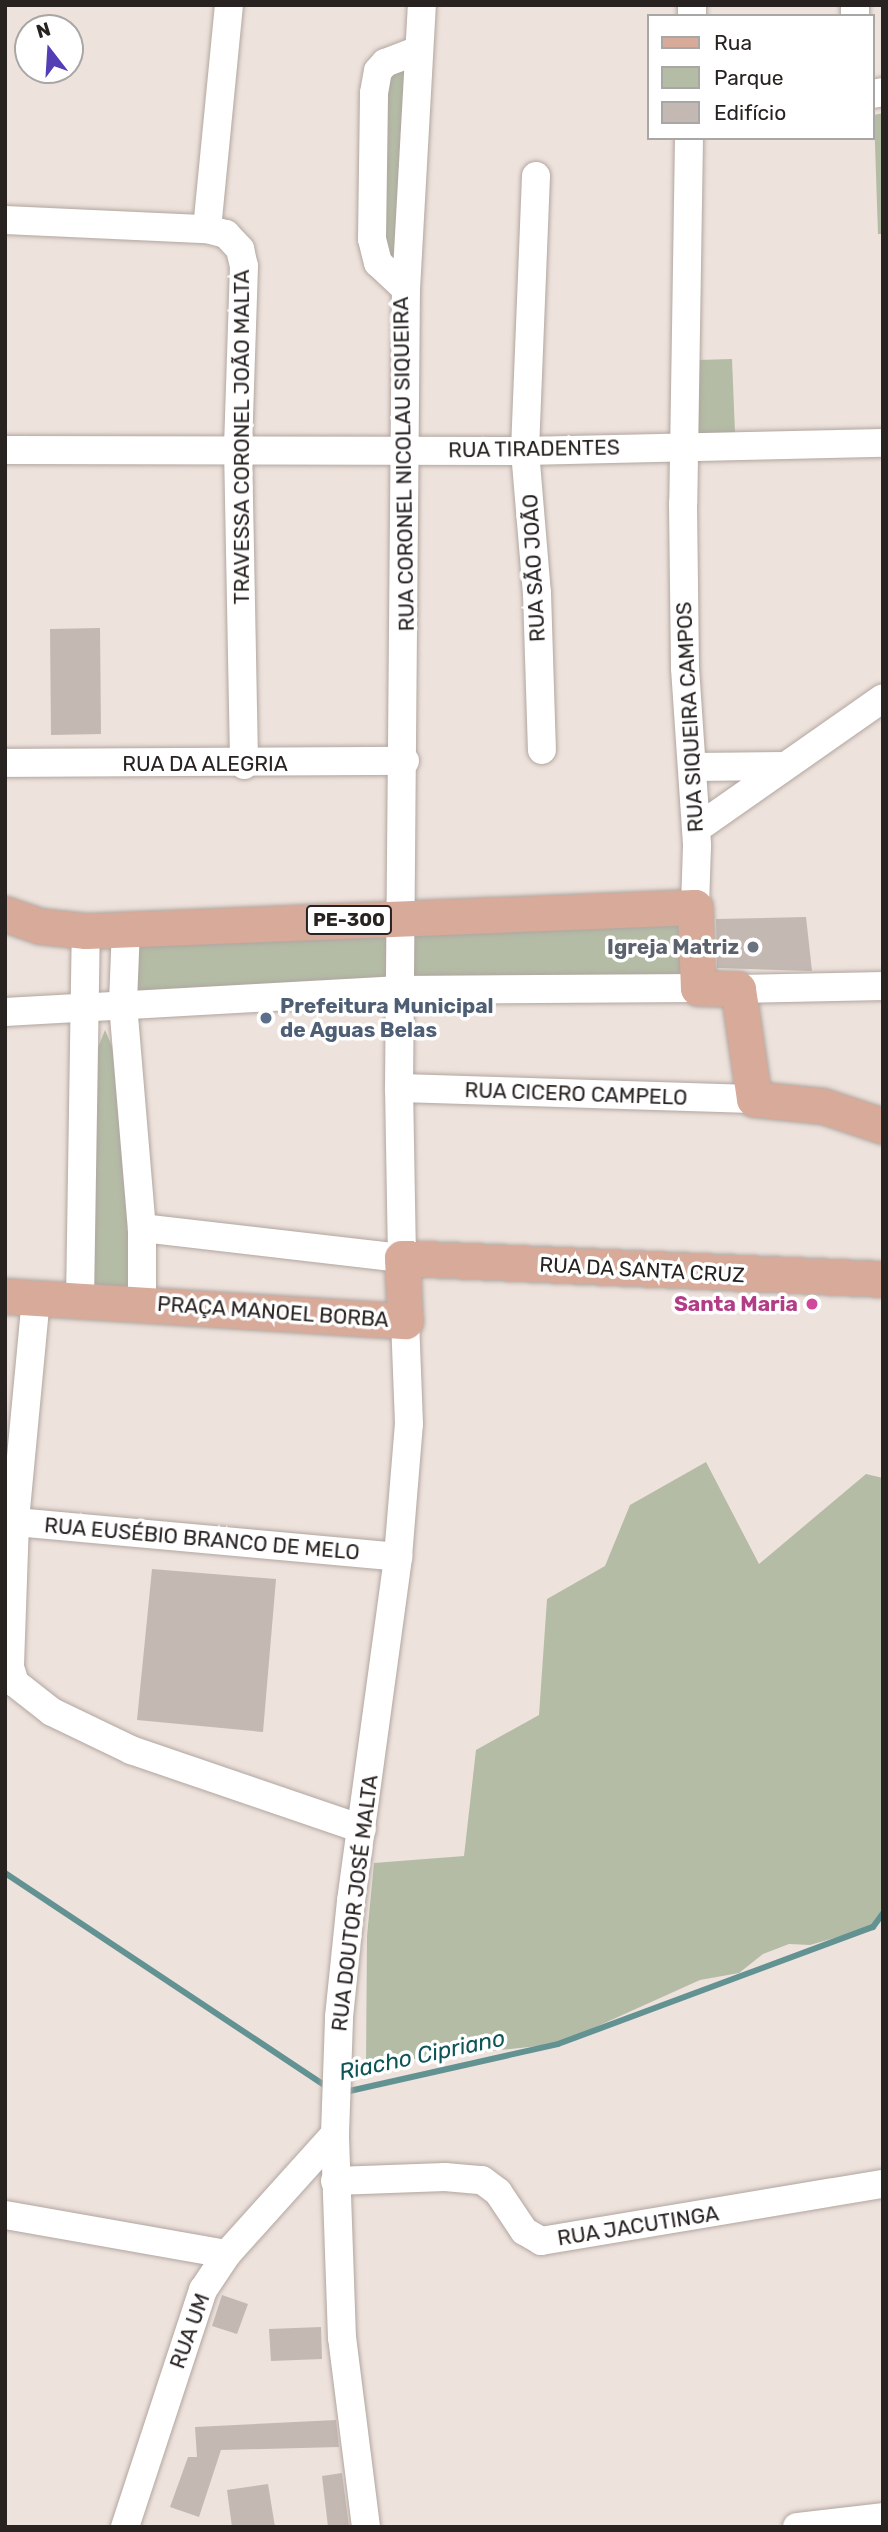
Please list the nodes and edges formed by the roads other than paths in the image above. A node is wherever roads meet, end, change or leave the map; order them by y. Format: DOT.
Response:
graph roads {
  1 [pos="229,5"];
  2 [pos="422,5"];
  3 [pos="417,51"];
  4 [pos="690,140"];
  5 [pos="536,176"];
  6 [pos="5,220"];
  7 [pos="207,229"];
  8 [pos="406,289"];
  9 [pos="883,443"];
  10 [pos="684,446"];
  11 [pos="238,447"];
  12 [pos="5,450"];
  13 [pos="406,451"];
  14 [pos="525,451"];
  15 [pos="883,698"];
  16 [pos="542,750"];
  17 [pos="405,761"];
  18 [pos="5,763"];
  19 [pos="244,765"];
  20 [pos="785,766"];
  21 [pos="692,767"];
  22 [pos="696,829"];
  23 [pos="695,907"];
  24 [pos="5,914"];
  25 [pos="401,917"];
  26 [pos="126,928"];
  27 [pos="86,931"];
  28 [pos="883,986"];
  29 [pos="698,988"];
  30 [pos="400,989"];
  31 [pos="738,989"];
  32 [pos="123,1004"];
  33 [pos="82,1008"];
  34 [pos="5,1012"];
  35 [pos="399,1088"];
  36 [pos="754,1099"];
  37 [pos="883,1126"];
  38 [pos="142,1228"];
  39 [pos="402,1258"];
  40 [pos="883,1279"];
  41 [pos="21,1297"];
  42 [pos="80,1301"];
  43 [pos="142,1302"];
  44 [pos="405,1321"];
  45 [pos="10,1521"];
  46 [pos="398,1557"];
  47 [pos="362,1829"];
  48 [pos="335,2134"];
  49 [pos="335,2181"];
  50 [pos="883,2184"];
  51 [pos="5,2215"];
  52 [pos="227,2254"];
  53 [pos="883,2516"];
  54 [pos="814,2526"];
  55 [pos="125,2527"];
  56 [pos="366,2527"];
  1 -- 7 [label="street"];
  2 -- 3 [label="street"];
  3 -- 8 [label="street"];
  3 -- 8 [label="street, RUA CORONEL NICOLAU SIQUEIRA"];
  4 -- 10 [label="street"];
  5 -- 14 [label="street, RUA SÃO JOÃO"];
  6 -- 7 [label="street"];
  7 -- 11 [label="street, TRAVESSA CORONEL JOÃO MALTA"];
  8 -- 13 [label="street, RUA CORONEL NICOLAU SIQUEIRA"];
  9 -- 10 [label="street, RUA TIRADENTES"];
  10 -- 14 [label="street, RUA TIRADENTES"];
  10 -- 21 [label="street, RUA SIQUEIRA CAMPOS"];
  11 -- 12 [label="street, RUA TIRADENTES"];
  11 -- 13 [label="street, RUA TIRADENTES"];
  11 -- 19 [label="street, TRAVESSA CORONEL JOÃO MALTA"];
  13 -- 14 [label="street, RUA TIRADENTES"];
  13 -- 17 [label="street, RUA CORONEL NICOLAU SIQUEIRA"];
  14 -- 16 [label="street, RUA SÃO JOÃO"];
  15 -- 20 [label="street"];
  17 -- 19 [label="street, RUA DA ALEGRIA"];
  17 -- 25 [label="street, RUA CORONEL NICOLAU SIQUEIRA"];
  18 -- 19 [label="street, RUA DA ALEGRIA"];
  20 -- 21 [label="street"];
  20 -- 22 [label="street"];
  21 -- 22 [label="street, RUA SIQUEIRA CAMPOS"];
  22 -- 23 [label="street, RUA SIQUEIRA CAMPOS"];
  23 -- 25 [label="main road, PE-300"];
  23 -- 29 [label="main road, RUA SIQUEIRA CAMPOS"];
  24 -- 27 [label="main road, PE-300"];
  25 -- 26 [label="main road, PE-300"];
  25 -- 30 [label="street, RUA CORONEL NICOLAU SIQUEIRA"];
  26 -- 27 [label="main road, PE-300"];
  26 -- 32 [label="street"];
  27 -- 33 [label="street"];
  28 -- 31 [label="street"];
  29 -- 30 [label="street"];
  29 -- 31 [label="main road"];
  30 -- 32 [label="street"];
  30 -- 35 [label="street, RUA CORONEL NICOLAU SIQUEIRA"];
  31 -- 36 [label="main road"];
  32 -- 33 [label="street"];
  32 -- 38 [label="street"];
  33 -- 34 [label="street"];
  33 -- 42 [label="street"];
  35 -- 36 [label="street, RUA CICERO CAMPELO"];
  35 -- 39 [label="street, RUA CORONEL NICOLAU SIQUEIRA"];
  36 -- 37 [label="main road"];
  38 -- 39 [label="street"];
  38 -- 43 [label="street"];
  39 -- 40 [label="main road, RUA DA SANTA CRUZ"];
  39 -- 44 [label="main road"];
  41 -- 42 [label="main road, PRAÇA MANOEL BORBA"];
  41 -- 45 [label="street"];
  42 -- 43 [label="main road, PRAÇA MANOEL BORBA"];
  43 -- 44 [label="main road, PRAÇA MANOEL BORBA"];
  44 -- 46 [label="street, RUA DOUTOR JOSÉ MALTA"];
  45 -- 46 [label="street, RUA EUSÉBIO BRANCO DE MELO"];
  45 -- 47 [label="street"];
  46 -- 47 [label="street, RUA DOUTOR JOSÉ MALTA"];
  47 -- 48 [label="street, RUA DOUTOR JOSÉ MALTA"];
  48 -- 49 [label="street, RUA DOUTOR JOSÉ MALTA"];
  48 -- 52 [label="street, RUA UM"];
  49 -- 50 [label="street, RUA JACUTINGA"];
  49 -- 56 [label="street, RUA DOUTOR JOSÉ MALTA"];
  51 -- 52 [label="street"];
  52 -- 55 [label="street, RUA UM"];
  53 -- 54 [label="street"];
}
